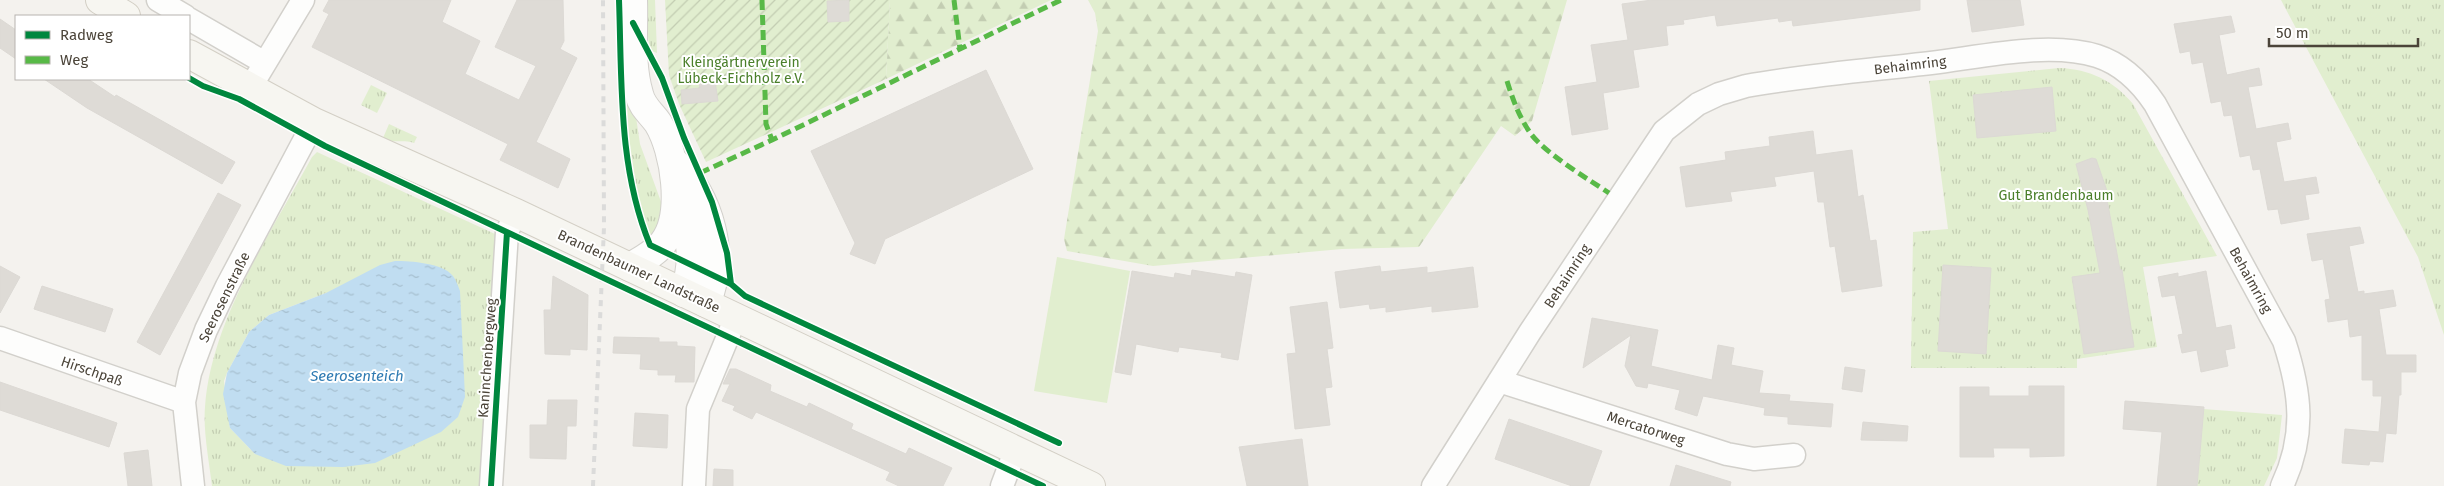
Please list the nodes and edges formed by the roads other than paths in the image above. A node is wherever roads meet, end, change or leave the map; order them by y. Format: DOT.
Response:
graph roads {
  1 [pos="100,0"];
  2 [pos="158,0"];
  3 [pos="303,0"];
  4 [pos="633,12"];
  5 [pos="124,15"];
  6 [pos="182,15"];
  7 [pos="190,20"];
  8 [pos="190,55"];
  9 [pos="265,63"];
  10 [pos="250,88"];
  11 [pos="314,122"];
  12 [pos="675,175"];
  13 [pos="516,213"];
  14 [pos="630,267"];
  15 [pos="695,298"];
  16 [pos="736,317"];
  17 [pos="0,338"];
  18 [pos="1500,381"];
  19 [pos="184,402"];
  20 [pos="1016,449"];
  21 [pos="1794,455"];
  22 [pos="193,486"];
  23 [pos="492,486"];
  24 [pos="694,486"];
  25 [pos="1002,486"];
  26 [pos="1091,486"];
  27 [pos="1433,486"];
  28 [pos="2282,486"];
  1 -- 5 [label="main road"];
  2 -- 6 [label="street"];
  3 -- 9 [label="street"];
  4 -- 12 [label="street"];
  7 -- 9 [label="street"];
  8 -- 10 [label="main road, Brandenbaumer Landstraße"];
  9 -- 10 [label="street"];
  10 -- 11 [label="main road, Brandenbaumer Landstraße"];
  11 -- 13 [label="main road, Brandenbaumer Landstraße"];
  11 -- 19 [label="street, Seerosenstraße"];
  12 -- 14 [label="street"];
  12 -- 15 [label="street"];
  13 -- 14 [label="main road, Brandenbaumer Landstraße"];
  13 -- 23 [label="street, Kaninchenbergweg"];
  14 -- 15 [label="main road, Brandenbaumer Landstraße"];
  15 -- 16 [label="main road, Brandenbaumer Landstraße"];
  16 -- 20 [label="main road, Brandenbaumer Landstraße"];
  16 -- 24 [label="street"];
  17 -- 19 [label="street, Hirschpaß"];
  18 -- 21 [label="street, Mercatorweg"];
  18 -- 27 [label="street, Behaimring"];
  18 -- 28 [label="street, Behaimring"];
  19 -- 22 [label="street, Seerosenstraße"];
  20 -- 25 [label="street"];
  20 -- 26 [label="main road, Brandenbaumer Landstraße"];
}
